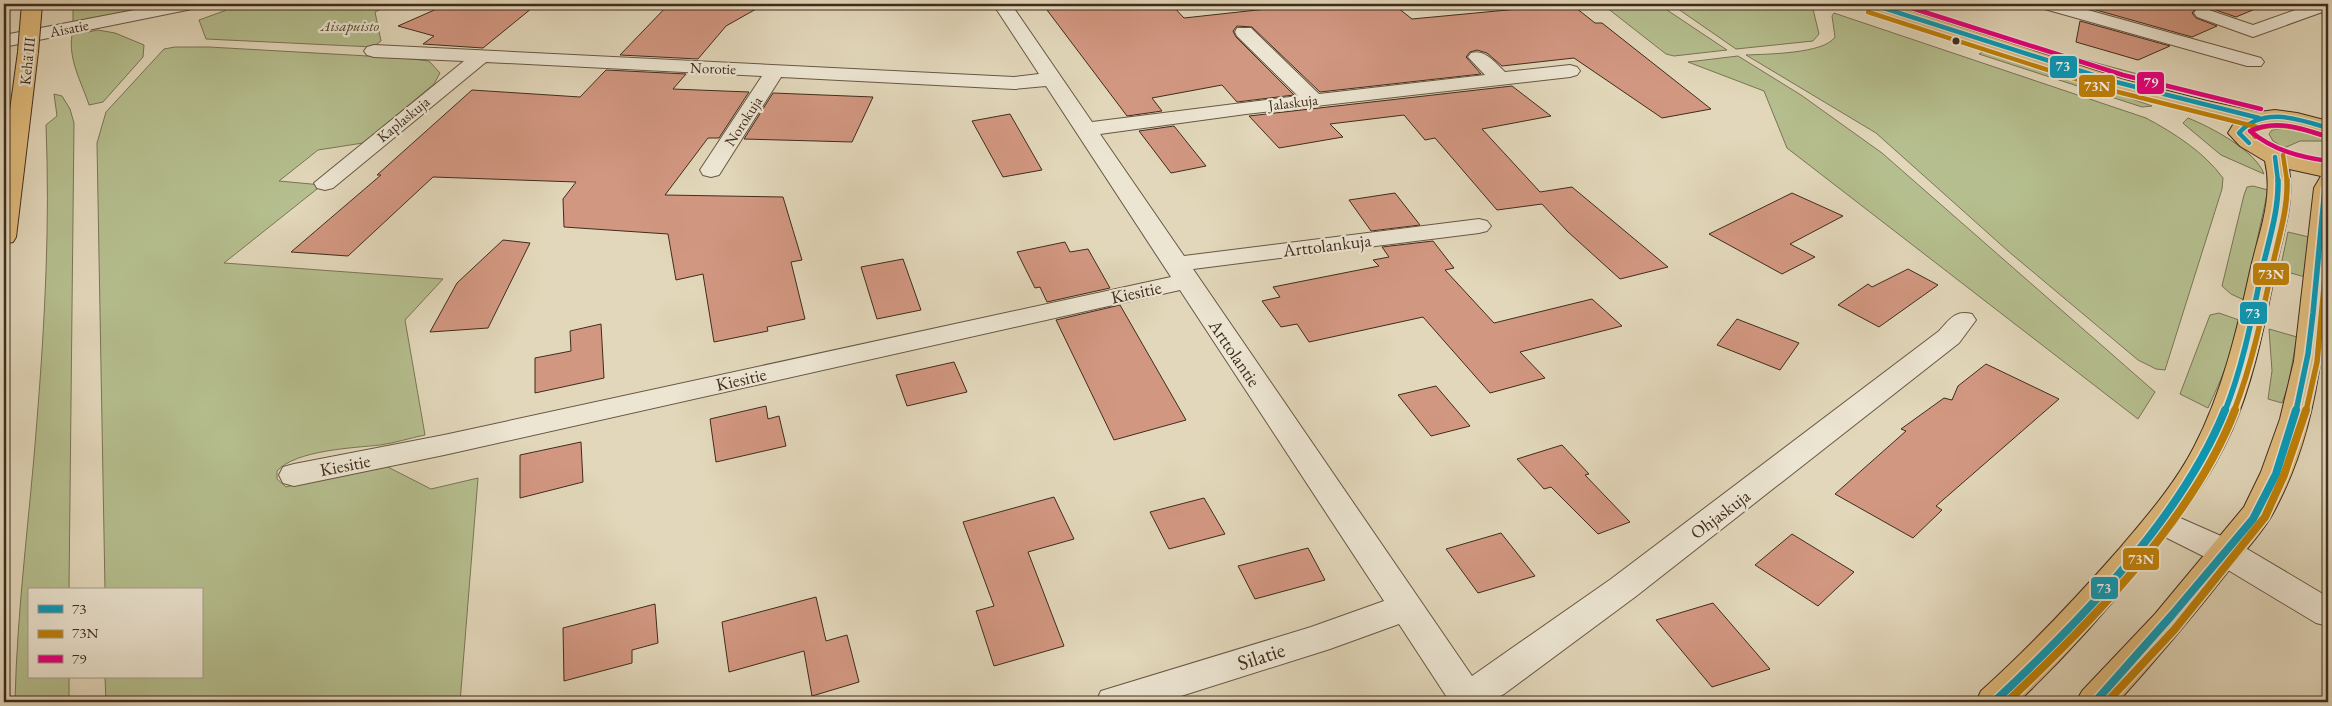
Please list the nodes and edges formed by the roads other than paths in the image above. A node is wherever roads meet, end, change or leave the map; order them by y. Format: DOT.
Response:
graph roads {
  1 [pos="32,4"];
  2 [pos="192,4"];
  3 [pos="1002,4"];
  4 [pos="1870,4"];
  5 [pos="2047,4"];
  6 [pos="2328,4"];
  7 [pos="2202,14"];
  8 [pos="1244,32"];
  9 [pos="4,41"];
  10 [pos="374,51"];
  11 [pos="481,57"];
  12 [pos="1478,57"];
  13 [pos="2254,62"];
  14 [pos="775,71"];
  15 [pos="1570,71"];
  16 [pos="1052,79"];
  17 [pos="1500,79"];
  18 [pos="2118,84"];
  19 [pos="1314,100"];
  20 [pos="2259,118"];
  21 [pos="2328,128"];
  22 [pos="1087,129"];
  23 [pos="2239,133"];
  24 [pos="2275,156"];
  25 [pos="711,170"];
  26 [pos="2328,170"];
  27 [pos="2328,181"];
  28 [pos="325,183"];
  29 [pos="1479,226"];
  30 [pos="4,237"];
  31 [pos="1181,273"];
  32 [pos="1963,320"];
  33 [pos="294,475"];
  34 [pos="2162,522"];
  35 [pos="2225,552"];
  36 [pos="1407,607"];
  37 [pos="2328,613"];
  38 [pos="1469,700"];
  39 [pos="1114,702"];
  40 [pos="1994,702"];
  41 [pos="2095,702"];
  1 -- 30 [label="main road, Kehä III, bridge"];
  2 -- 9 [label="street, Aisatie"];
  3 -- 16 [label="street, Arttolantie"];
  4 -- 18 [label="main road"];
  5 -- 13 [label="street"];
  6 -- 7 [label="street"];
  8 -- 19 [label="street"];
  10 -- 11 [label="street, Norotie"];
  11 -- 14 [label="street, Norotie"];
  11 -- 28 [label="street, Kaplaskuja"];
  12 -- 17 [label="street"];
  14 -- 16 [label="street, Norotie"];
  14 -- 25 [label="street, Norokuja"];
  15 -- 17 [label="street, Jalaskuja"];
  16 -- 22 [label="street, Arttolantie"];
  17 -- 19 [label="street, Jalaskuja"];
  18 -- 20 [label="main road"];
  18 -- 23 [label="main road"];
  19 -- 22 [label="street, Jalaskuja"];
  20 -- 21 [label="main road"];
  20 -- 23 [label="main road"];
  22 -- 31 [label="street, Arttolantie"];
  23 -- 24 [label="main road"];
  24 -- 26 [label="main road"];
  24 -- 34 [label="main road"];
  27 -- 35 [label="main road"];
  29 -- 31 [label="street, Arttolankuja"];
  31 -- 33 [label="street, Kiesitie"];
  31 -- 36 [label="street, Arttolantie"];
  32 -- 38 [label="street, Ohjaskuja"];
  34 -- 35 [label="street"];
  34 -- 40 [label="main road"];
  35 -- 37 [label="street"];
  35 -- 41 [label="main road"];
  36 -- 38 [label="street, Arttolantie"];
  36 -- 39 [label="street, Silatie"];
}
